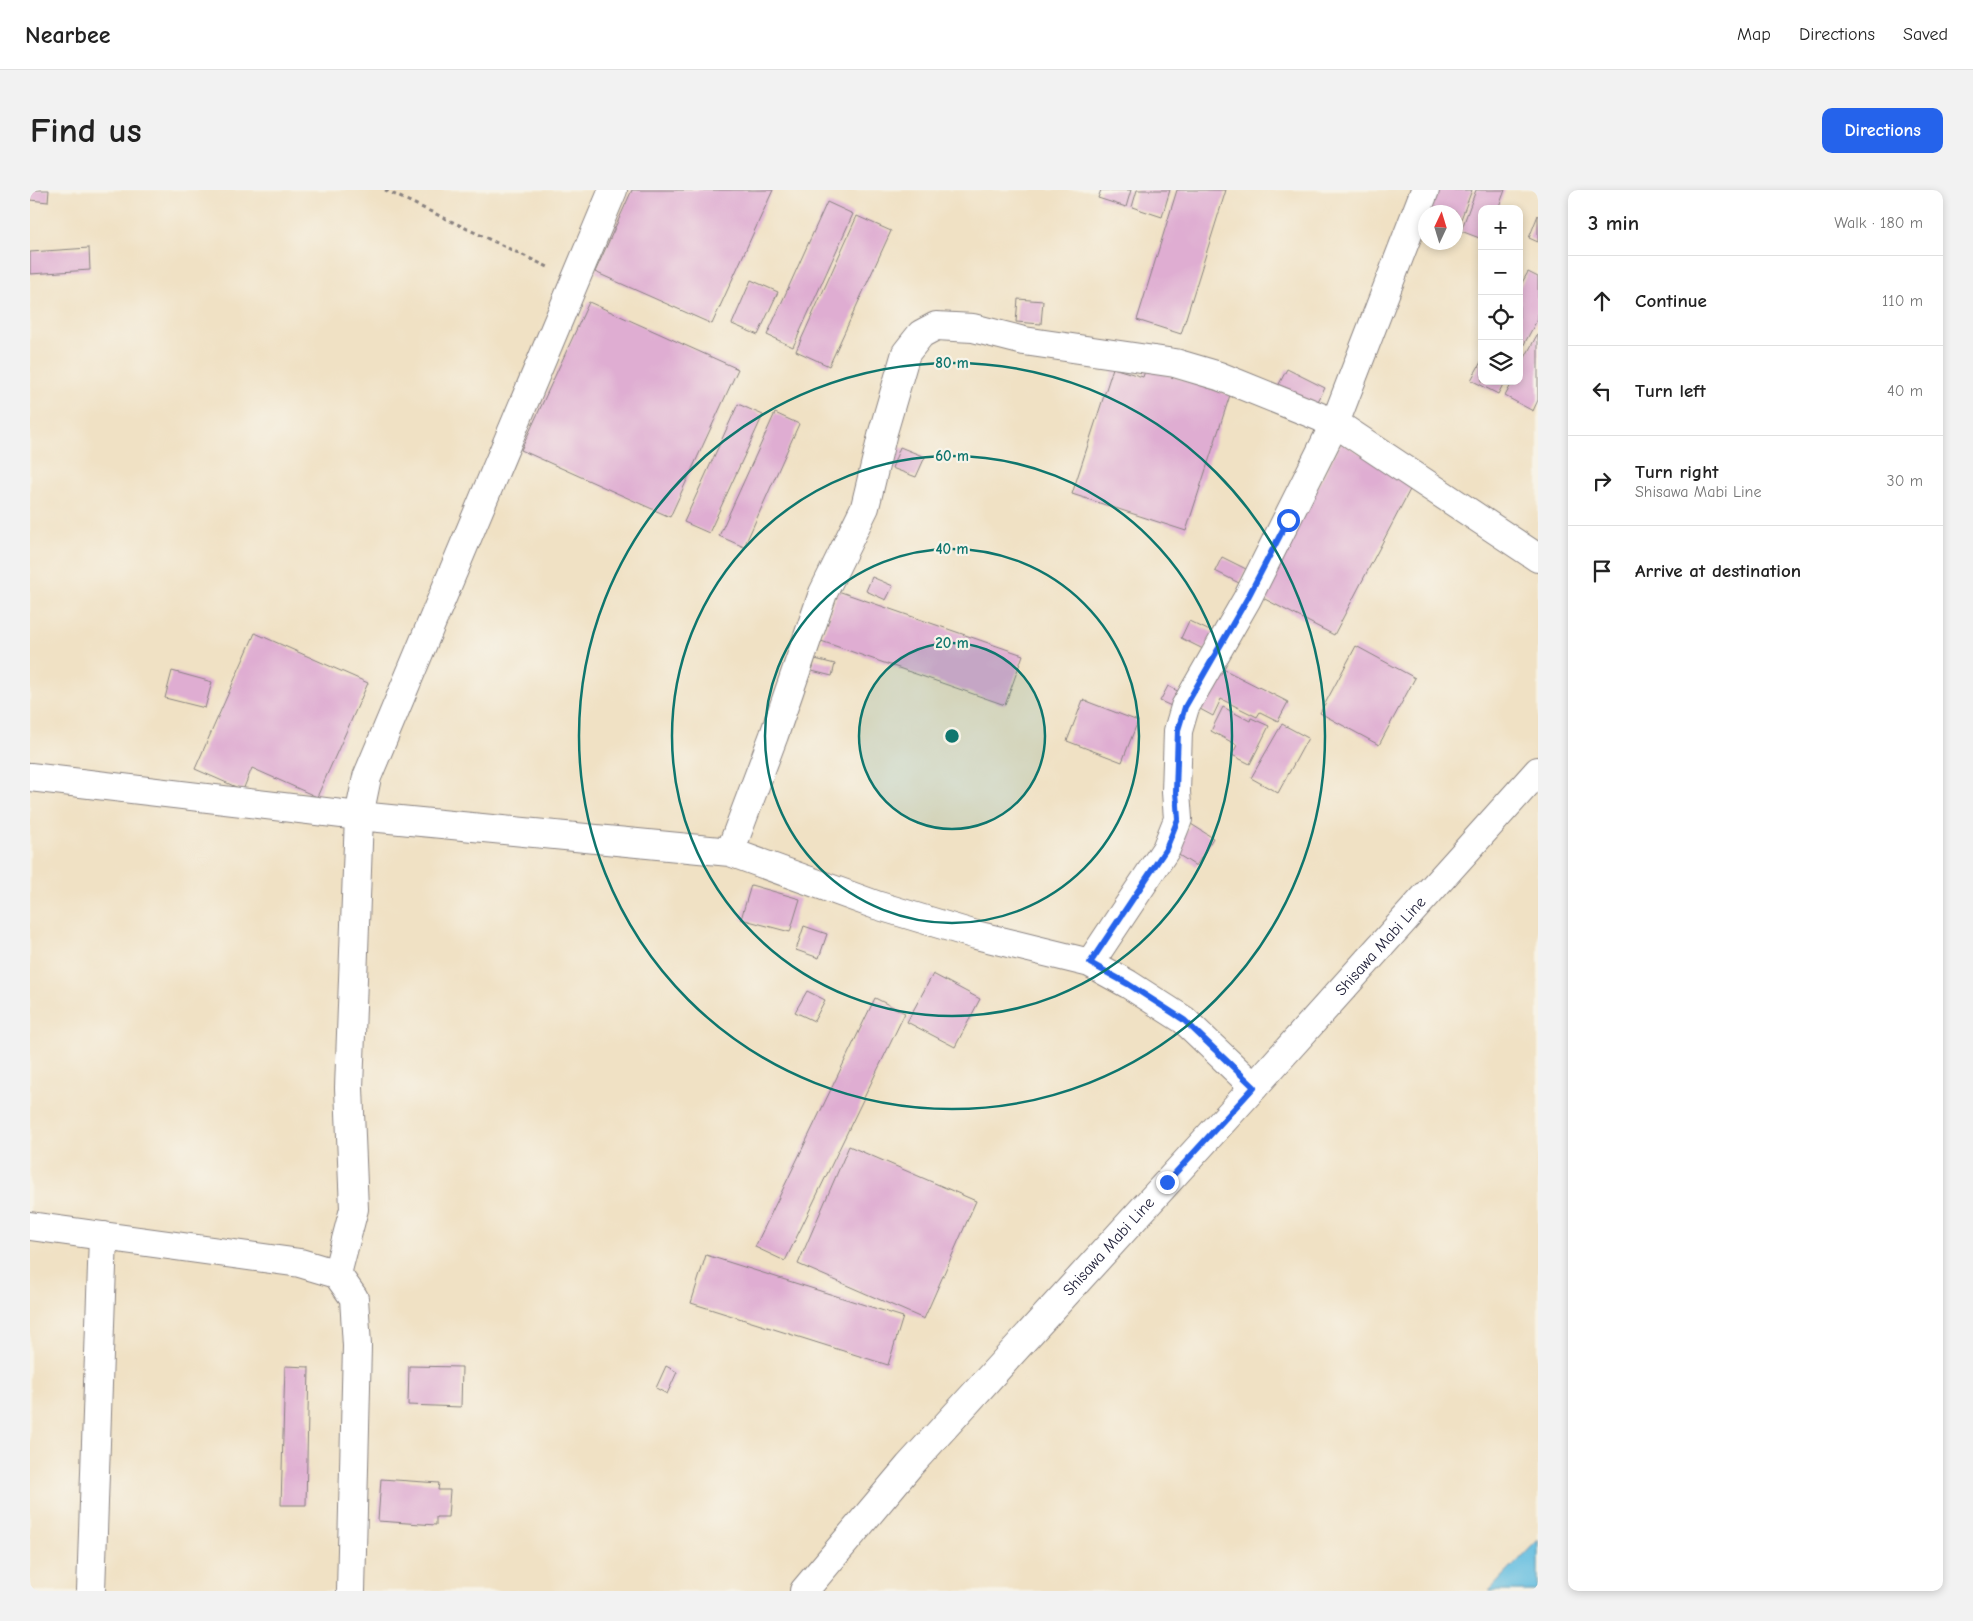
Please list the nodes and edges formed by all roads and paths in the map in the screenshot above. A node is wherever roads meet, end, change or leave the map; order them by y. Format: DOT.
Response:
graph roads {
  1 [pos="386,190"];
  2 [pos="612,190"];
  3 [pos="1425,190"];
  4 [pos="576,280"];
  5 [pos="1335,423"];
  6 [pos="1538,558"];
  7 [pos="1538,770"];
  8 [pos="30,777"];
  9 [pos="359,816"];
  10 [pos="730,852"];
  11 [pos="1090,963"];
  12 [pos="1254,1087"];
  13 [pos="30,1226"];
  14 [pos="103,1236"];
  15 [pos="337,1274"];
  16 [pos="92,1591"];
  17 [pos="351,1591"];
  18 [pos="804,1591"];
  1 -- 4 [label="path"];
  2 -- 4 [label="street"];
  3 -- 5 [label="street"];
  4 -- 9 [label="street"];
  5 -- 6 [label="street"];
  5 -- 10 [label="street"];
  5 -- 11 [label="street"];
  7 -- 12 [label="street, Shisawa Mabi Line"];
  8 -- 9 [label="street"];
  9 -- 10 [label="street"];
  9 -- 15 [label="street"];
  10 -- 11 [label="street"];
  11 -- 12 [label="street"];
  12 -- 18 [label="street, Shisawa Mabi Line"];
  13 -- 14 [label="street"];
  14 -- 15 [label="street"];
  14 -- 16 [label="street"];
  15 -- 17 [label="street"];
}
